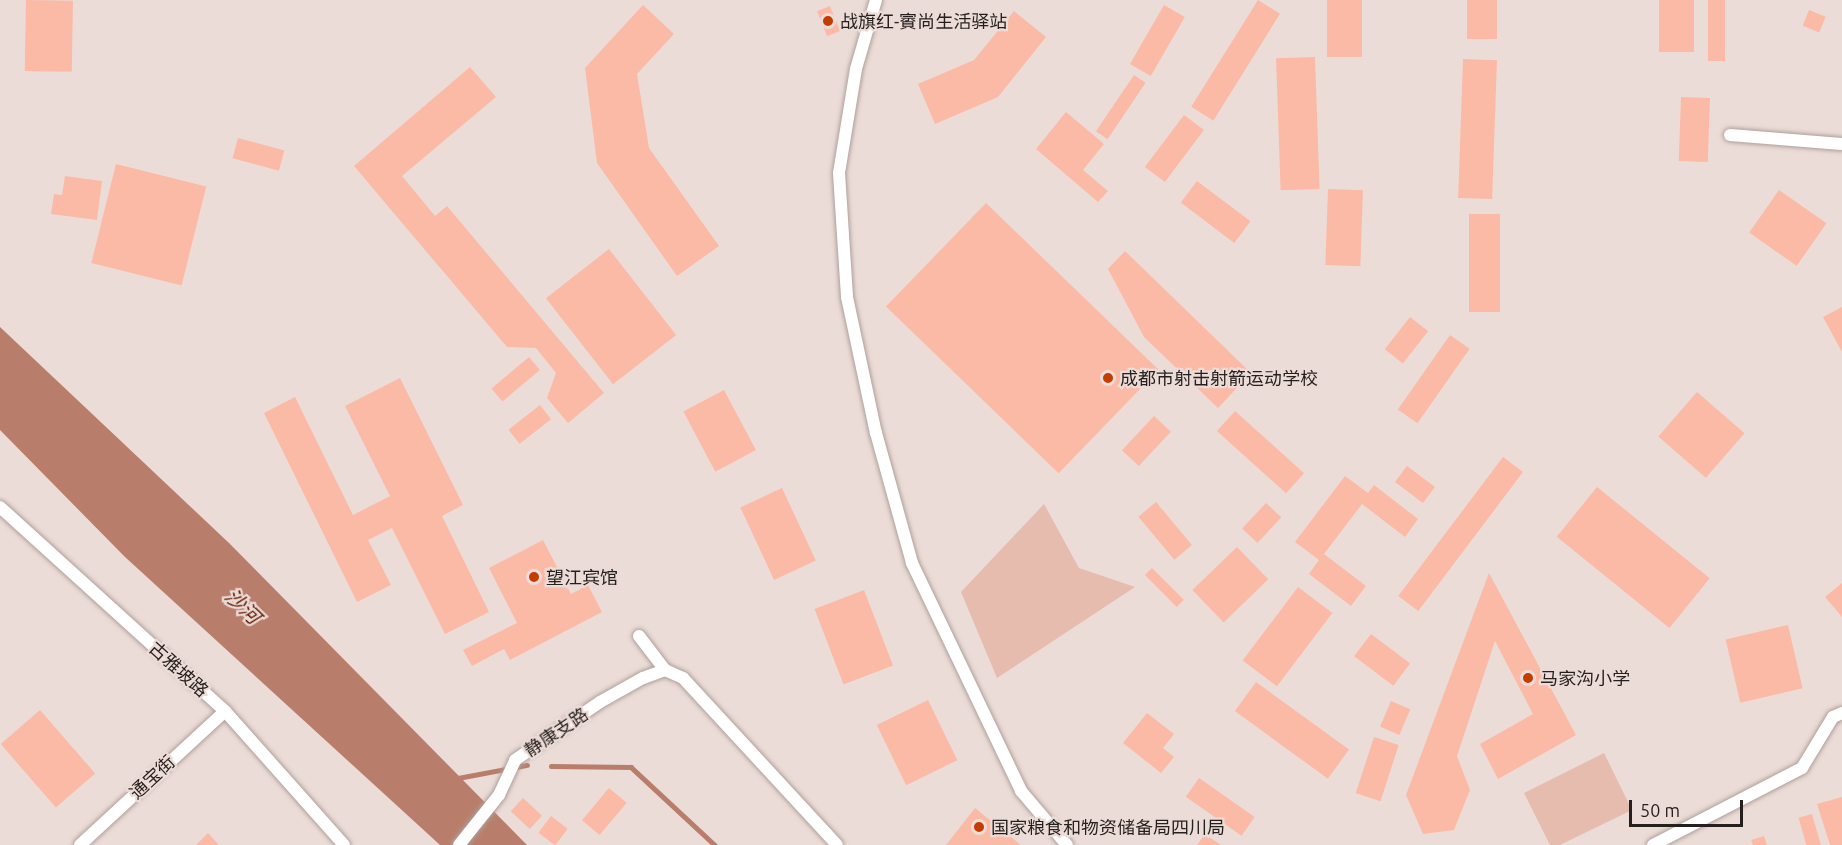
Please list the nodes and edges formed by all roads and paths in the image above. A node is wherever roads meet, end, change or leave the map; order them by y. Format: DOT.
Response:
graph roads {
  1 [pos="876,0"];
  2 [pos="1730,135"];
  3 [pos="1842,144"];
  4 [pos="0,507"];
  5 [pos="639,636"];
  6 [pos="665,670"];
  7 [pos="225,711"];
  8 [pos="1842,713"];
  9 [pos="460,844"];
  10 [pos="80,845"];
  11 [pos="344,845"];
  12 [pos="837,845"];
  13 [pos="1067,845"];
  14 [pos="1653,845"];
  1 -- 13 [label="street"];
  2 -- 3 [label="street"];
  4 -- 7 [label="street, 古雅坡路"];
  5 -- 6 [label="street"];
  6 -- 9 [label="street, 静康支路"];
  6 -- 12 [label="street"];
  7 -- 10 [label="street, 通宝街"];
  7 -- 11 [label="street, 古雅坡路"];
  8 -- 14 [label="street"];
}
